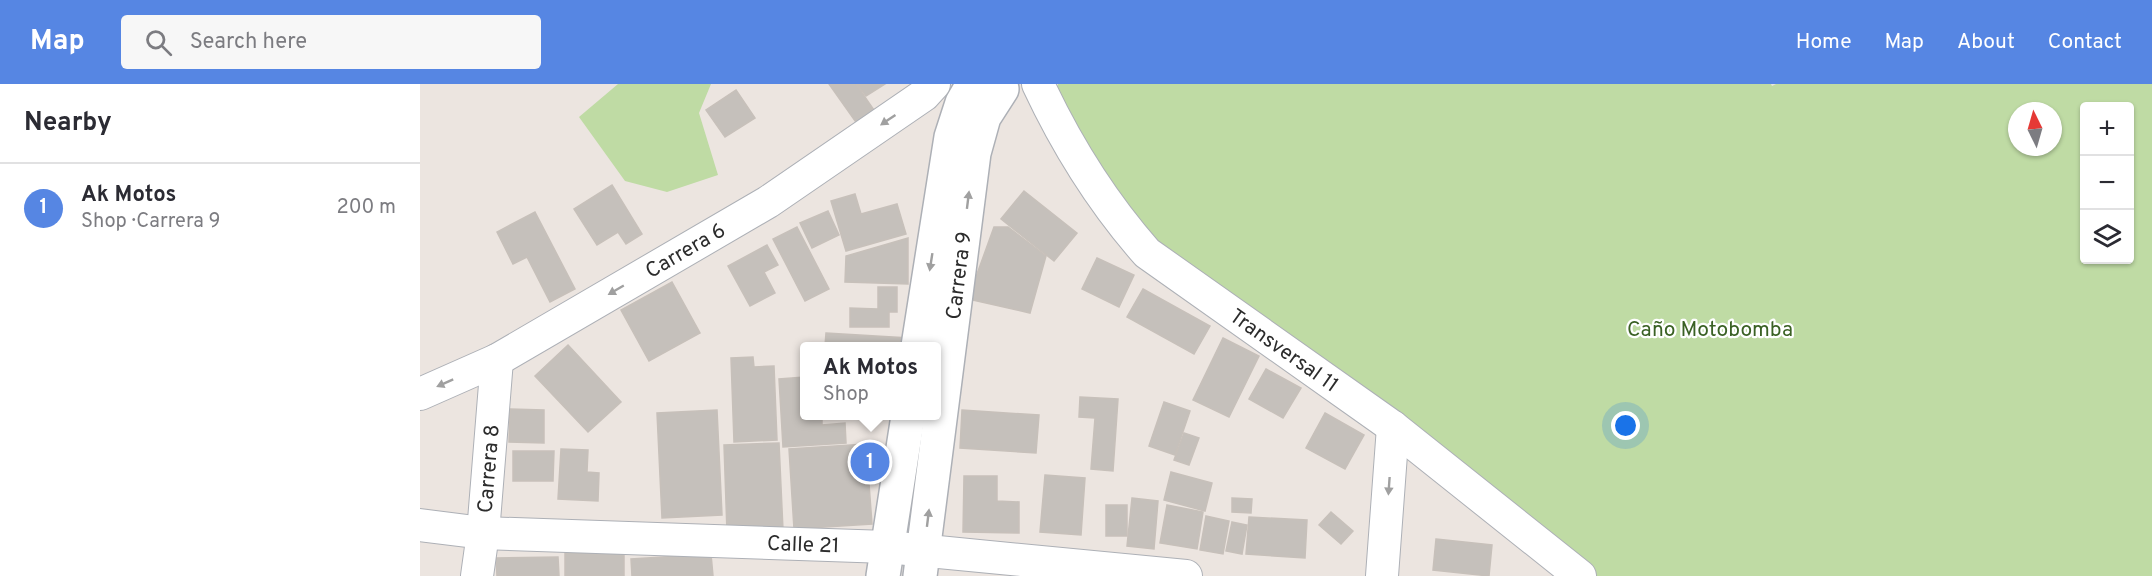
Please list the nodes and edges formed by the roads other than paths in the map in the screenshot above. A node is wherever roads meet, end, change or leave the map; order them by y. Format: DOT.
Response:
graph roads {
  1 [pos="934,84"];
  2 [pos="1038,84"];
  3 [pos="997,85"];
  4 [pos="919,342"];
  5 [pos="497,360"];
  6 [pos="420,394"];
  7 [pos="941,414"];
  8 [pos="907,420"];
  9 [pos="940,420"];
  10 [pos="1393,427"];
  11 [pos="420,525"];
  12 [pos="483,533"];
  13 [pos="885,562"];
  14 [pos="922,564"];
  15 [pos="477,576"];
  16 [pos="1186,576"];
  17 [pos="1383,576"];
  18 [pos="1580,576"];
  1 -- 5 [label="street, Carrera 6, one-way"];
  2 -- 10 [label="street, Transversal 11"];
  3 -- 4 [label="street, Carrera 9, one-way"];
  7 -- 3 [label="street, Carrera 9, one-way"];
  5 -- 6 [label="street, Carrera 6, one-way"];
  5 -- 12 [label="street, Carrera 8"];
  8 -- 13 [label="street"];
  14 -- 9 [label="street, Carrera 9, one-way"];
  10 -- 17 [label="street, one-way"];
  10 -- 18 [label="street, Transversal 11"];
  11 -- 12 [label="street, Calle 21"];
  12 -- 13 [label="street, Calle 21"];
  12 -- 15 [label="street, Carrera 8"];
  13 -- 14 [label="street, Calle 21"];
  14 -- 16 [label="street, Calle 21"];
}
